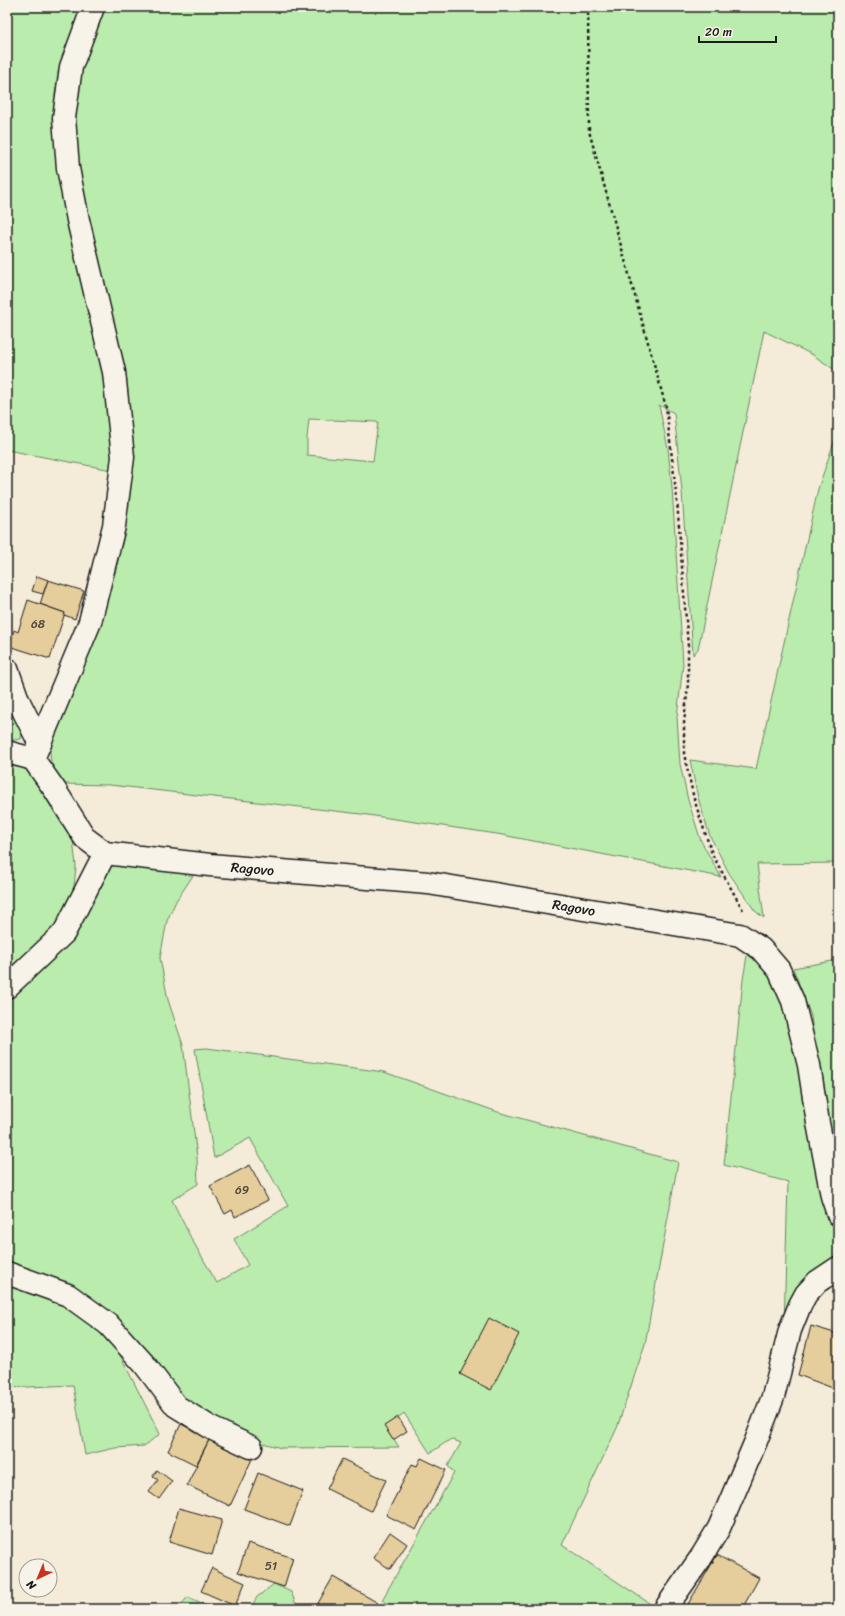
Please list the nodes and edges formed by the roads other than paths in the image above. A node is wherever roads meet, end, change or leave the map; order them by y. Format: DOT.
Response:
graph roads {
  1 [pos="93,7"];
  2 [pos="7,669"];
  3 [pos="7,752"];
  4 [pos="37,752"];
  5 [pos="105,853"];
  6 [pos="7,987"];
  7 [pos="838,1214"];
  8 [pos="838,1268"];
  9 [pos="7,1273"];
  10 [pos="251,1447"];
  11 [pos="665,1609"];
  1 -- 4 [label="street"];
  2 -- 4 [label="street"];
  3 -- 4 [label="street"];
  4 -- 5 [label="street"];
  5 -- 6 [label="street"];
  5 -- 7 [label="street, Ragovo"];
  8 -- 11 [label="street"];
  9 -- 10 [label="street"];
}
